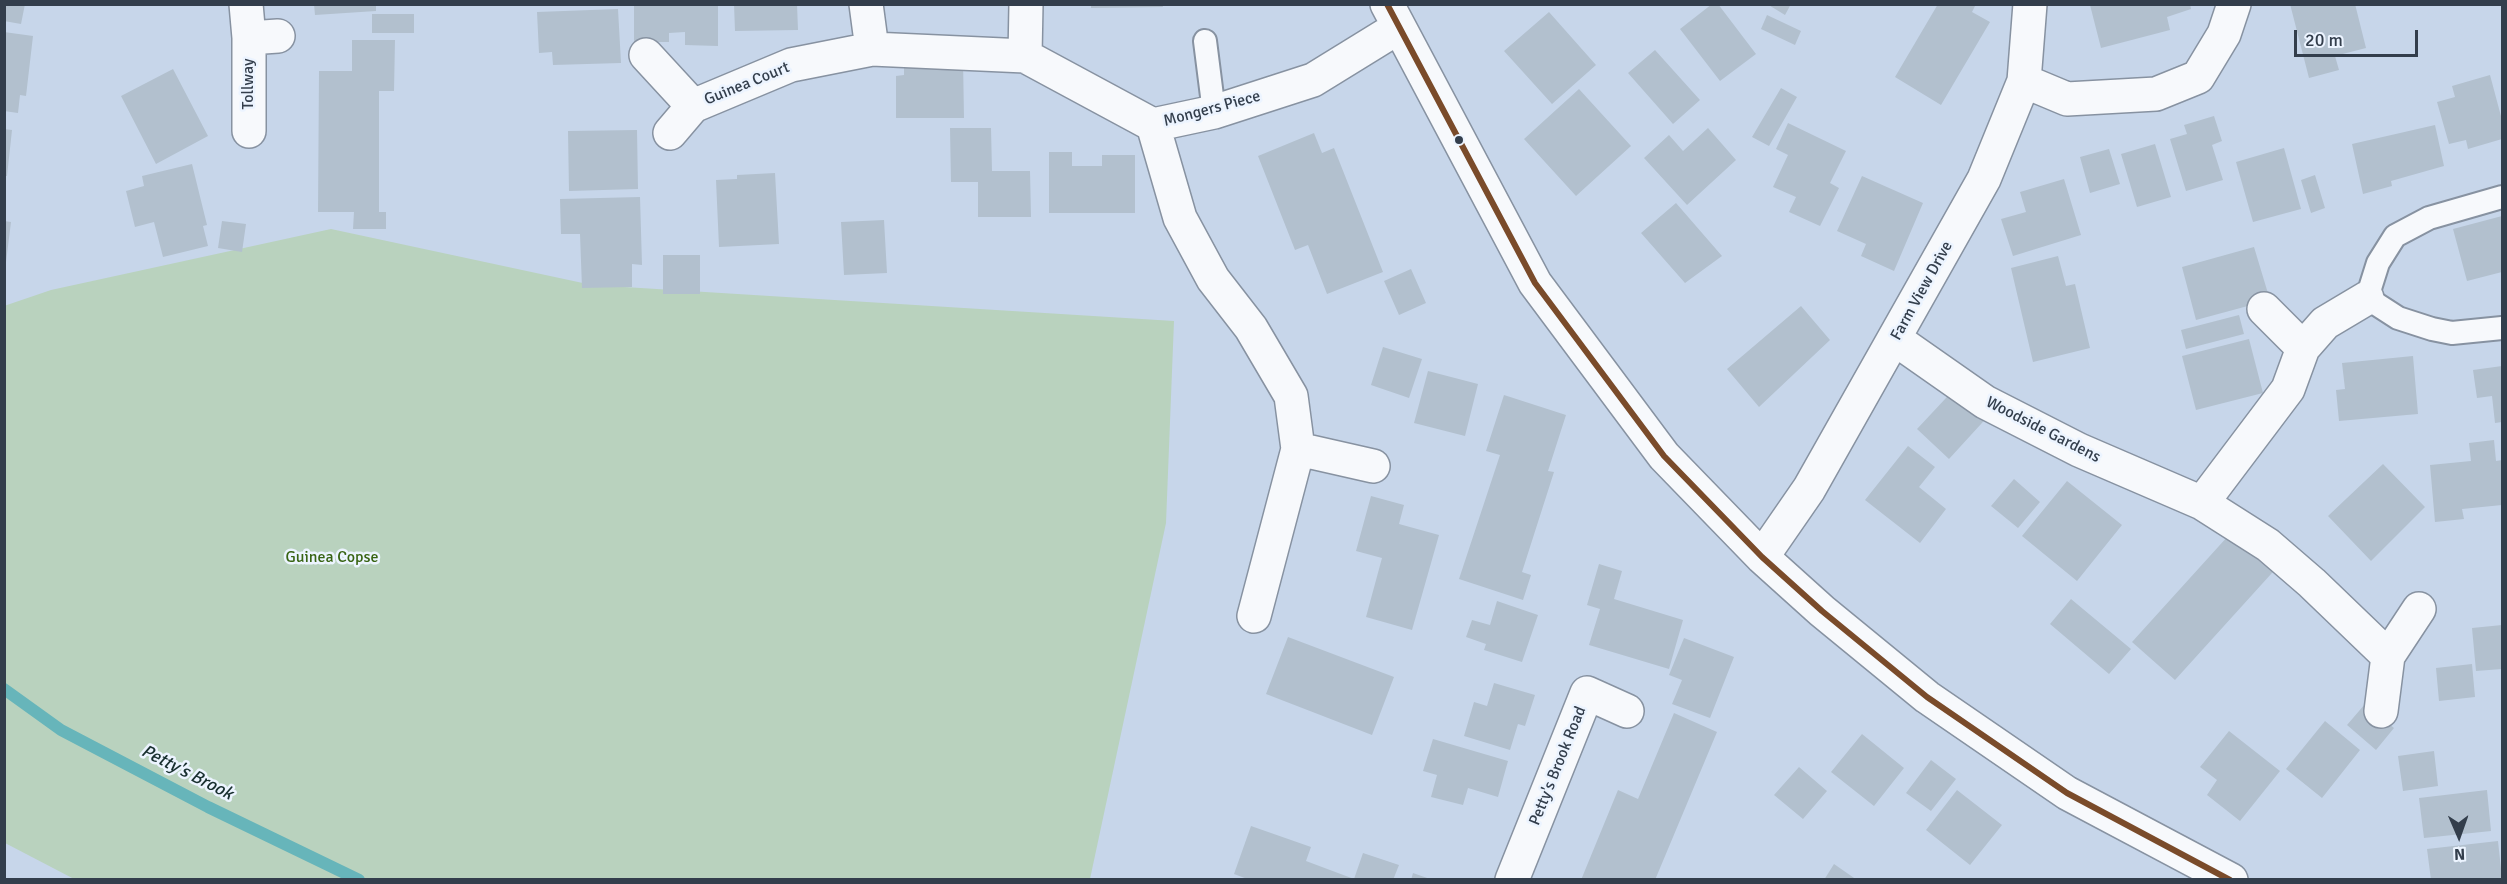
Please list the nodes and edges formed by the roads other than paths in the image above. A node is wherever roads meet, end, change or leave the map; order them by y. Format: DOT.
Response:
graph roads {
  1 [pos="246,4"];
  2 [pos="866,4"];
  3 [pos="1026,4"];
  4 [pos="2030,4"];
  5 [pos="2234,4"];
  6 [pos="1393,16"];
  7 [pos="1205,41"];
  8 [pos="872,49"];
  9 [pos="646,55"];
  10 [pos="1025,56"];
  11 [pos="2024,81"];
  12 [pos="693,106"];
  13 [pos="1214,112"];
  14 [pos="1153,125"];
  15 [pos="249,131"];
  16 [pos="669,133"];
  17 [pos="2502,196"];
  18 [pos="2367,298"];
  19 [pos="2264,309"];
  20 [pos="2502,328"];
  21 [pos="1895,339"];
  22 [pos="2303,348"];
  23 [pos="1298,450"];
  24 [pos="1373,466"];
  25 [pos="2202,503"];
  26 [pos="1762,558"];
  27 [pos="2419,609"];
  28 [pos="1254,616"];
  29 [pos="2388,656"];
  30 [pos="1628,711"];
  31 [pos="2381,711"];
  32 [pos="1512,879"];
  33 [pos="2231,879"];
  1 -- 15 [label="street, Tollway"];
  2 -- 8 [label="street"];
  3 -- 10 [label="street"];
  4 -- 11 [label="street, Farm View Drive"];
  5 -- 11 [label="street"];
  6 -- 13 [label="street, Mongers Piece"];
  6 -- 26 [label="street"];
  7 -- 13 [label="lane"];
  8 -- 10 [label="street, Guinea Court"];
  8 -- 12 [label="street, Guinea Court"];
  9 -- 12 [label="street, Guinea Court"];
  10 -- 14 [label="street, Guinea Court"];
  11 -- 21 [label="street, Farm View Drive"];
  12 -- 16 [label="street, Guinea Court"];
  13 -- 14 [label="street, Mongers Piece"];
  14 -- 23 [label="street, Mongers Piece"];
  17 -- 18 [label="lane"];
  18 -- 20 [label="lane"];
  18 -- 22 [label="street"];
  19 -- 22 [label="street"];
  21 -- 25 [label="street, Woodside Gardens"];
  21 -- 26 [label="street, Farm View Drive"];
  22 -- 25 [label="street"];
  23 -- 24 [label="street"];
  23 -- 28 [label="street, Mongers Piece"];
  25 -- 29 [label="street, Woodside Gardens"];
  26 -- 33 [label="street"];
  27 -- 29 [label="street"];
  29 -- 31 [label="street"];
  30 -- 32 [label="street, Petty's Brook Road"];
}
